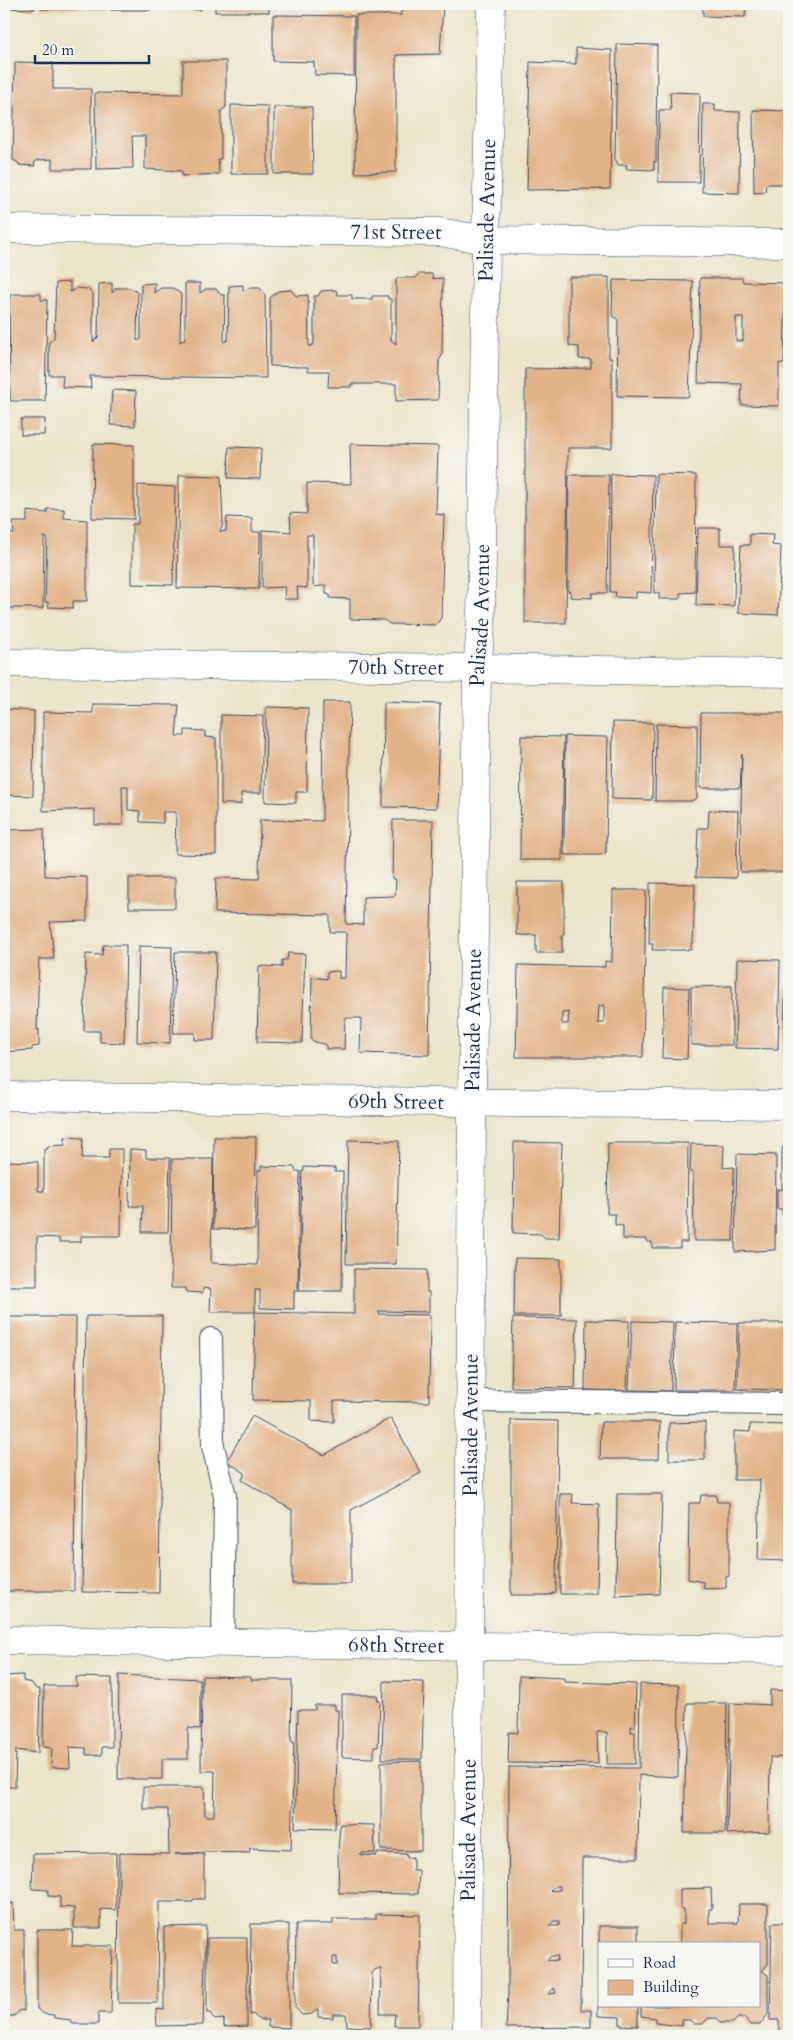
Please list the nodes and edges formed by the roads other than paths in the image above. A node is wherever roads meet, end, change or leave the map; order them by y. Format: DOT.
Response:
graph roads {
  1 [pos="491,4"];
  2 [pos="4,229"];
  3 [pos="486,240"];
  4 [pos="789,243"];
  5 [pos="4,663"];
  6 [pos="477,668"];
  7 [pos="789,673"];
  8 [pos="4,1096"];
  9 [pos="472,1103"];
  10 [pos="789,1105"];
  11 [pos="211,1339"];
  12 [pos="471,1401"];
  13 [pos="789,1404"];
  14 [pos="4,1640"];
  15 [pos="223,1642"];
  16 [pos="469,1647"];
  17 [pos="789,1650"];
  18 [pos="468,2036"];
  1 -- 3 [label="street, Palisade Avenue"];
  2 -- 3 [label="street, 71st Street"];
  3 -- 4 [label="street, 71st Street"];
  3 -- 6 [label="street, Palisade Avenue"];
  5 -- 6 [label="street, 70th Street"];
  6 -- 7 [label="street, 70th Street"];
  6 -- 9 [label="street, Palisade Avenue"];
  8 -- 9 [label="street, 69th Street"];
  9 -- 10 [label="street, 69th Street"];
  9 -- 12 [label="street, Palisade Avenue"];
  11 -- 15 [label="lane"];
  12 -- 13 [label="lane"];
  12 -- 16 [label="street, Palisade Avenue"];
  14 -- 15 [label="street, 68th Street"];
  15 -- 16 [label="street, 68th Street"];
  16 -- 17 [label="street, 68th Street"];
  16 -- 18 [label="street, Palisade Avenue"];
}
